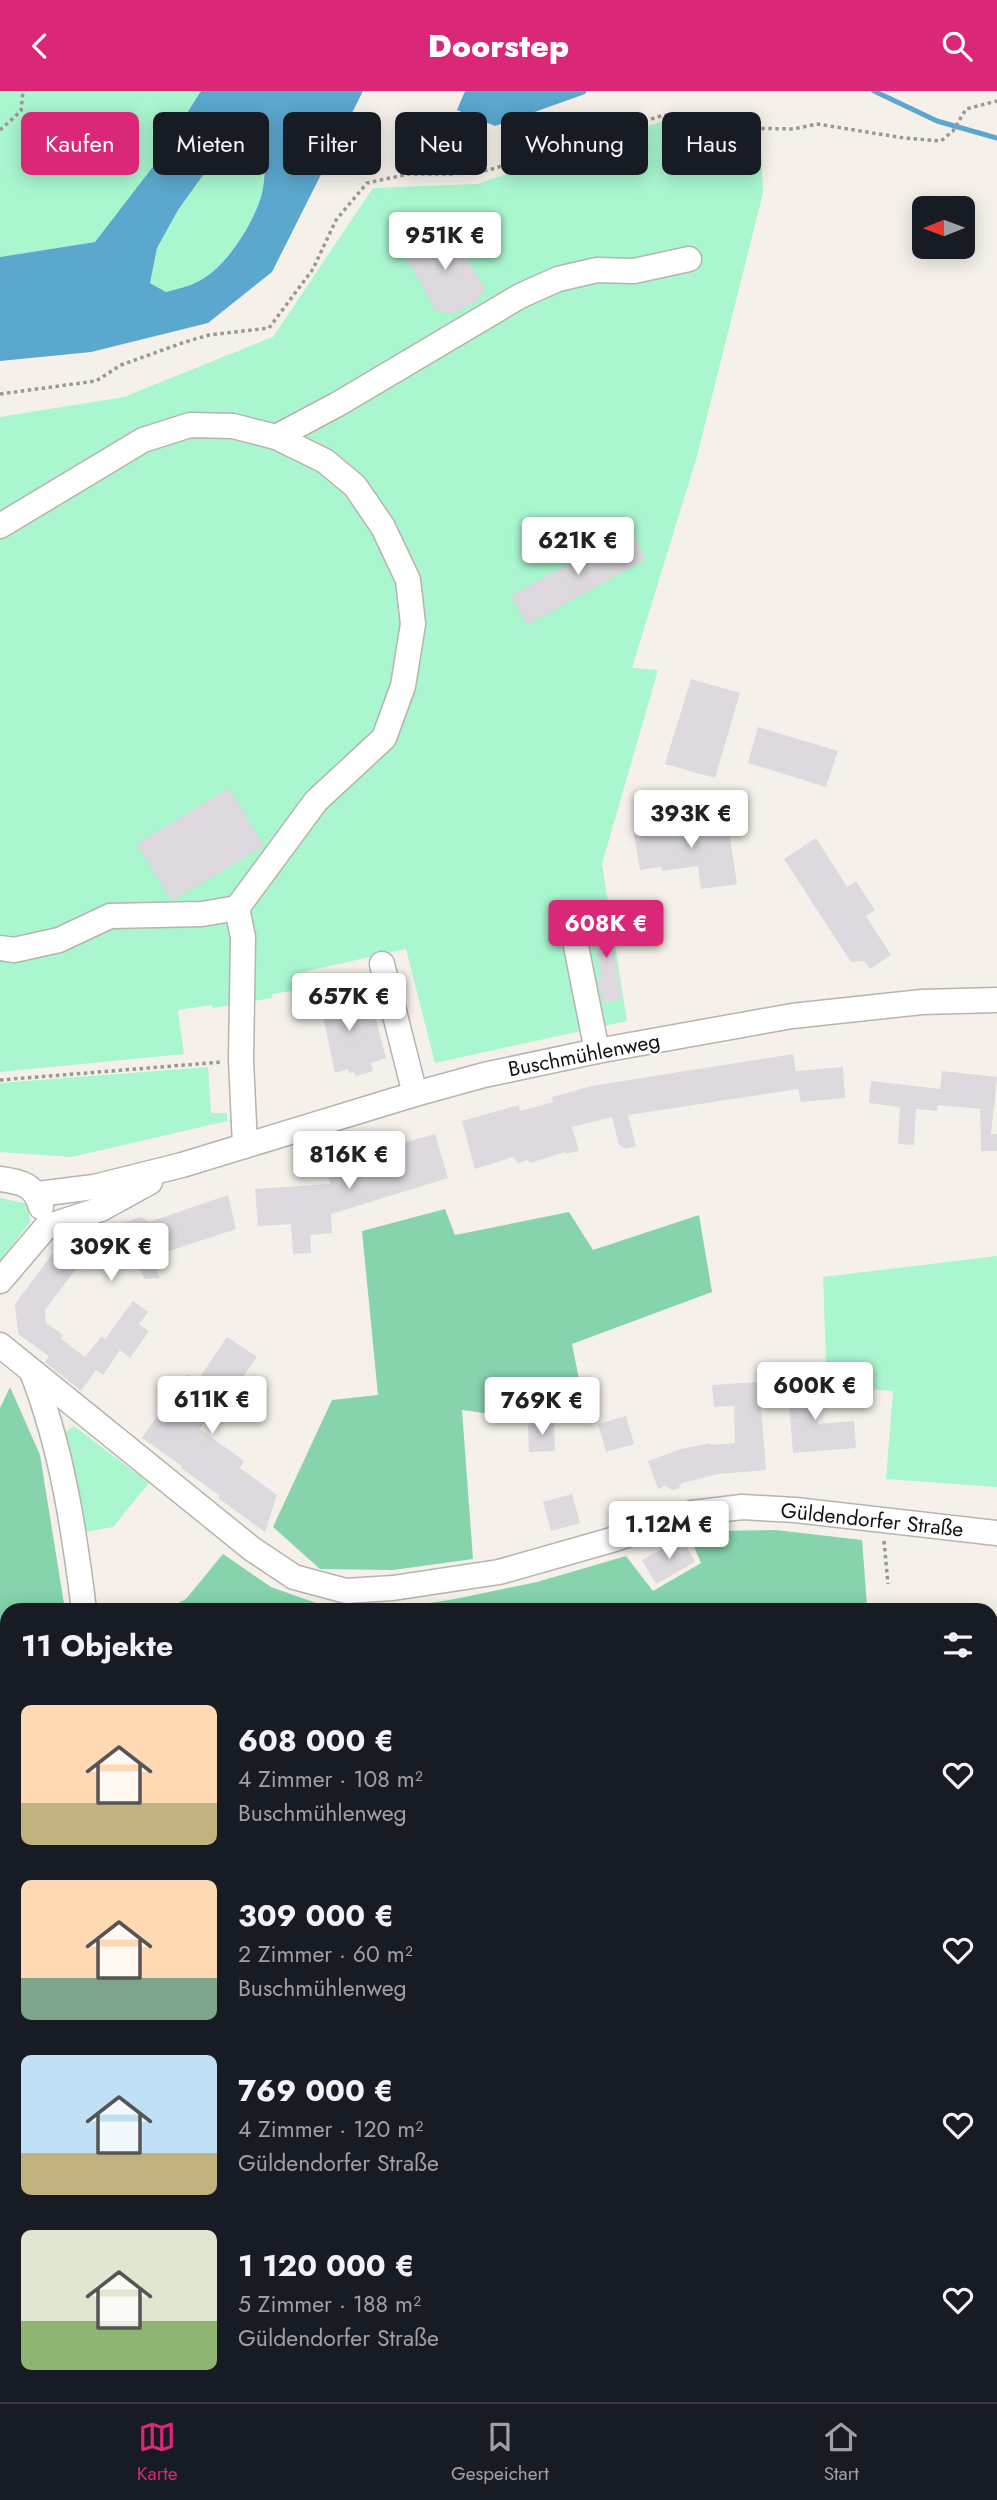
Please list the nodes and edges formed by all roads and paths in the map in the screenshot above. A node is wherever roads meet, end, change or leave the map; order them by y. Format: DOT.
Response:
graph roads {
  1 [pos="23,91"];
  2 [pos="997,101"];
  3 [pos="0,131"];
  4 [pos="689,259"];
  5 [pos="0,394"];
  6 [pos="276,437"];
  7 [pos="0,526"];
  8 [pos="237,908"];
  9 [pos="571,921"];
  10 [pos="0,948"];
  11 [pos="382,964"];
  12 [pos="997,1000"];
  13 [pos="597,1051"];
  14 [pos="241,1060"];
  15 [pos="0,1080"];
  16 [pos="415,1094"];
  17 [pos="245,1146"];
  18 [pos="182,1165"];
  19 [pos="0,1179"];
  20 [pos="38,1194"];
  21 [pos="47,1227"];
  22 [pos="0,1281"];
  23 [pos="0,1345"];
  24 [pos="0,1366"];
  25 [pos="32,1372"];
  26 [pos="57,1451"];
  27 [pos="883,1520"];
  28 [pos="997,1533"];
  29 [pos="887,1584"];
  30 [pos="83,1603"];
  1 -- 3 [label="path"];
  2 -- 5 [label="path"];
  4 -- 6 [label="street"];
  6 -- 7 [label="street"];
  6 -- 8 [label="street"];
  8 -- 10 [label="street"];
  8 -- 14 [label="street"];
  9 -- 13 [label="street"];
  11 -- 16 [label="street"];
  12 -- 13 [label="street, Buschmühlenweg"];
  13 -- 16 [label="street, Buschmühlenweg"];
  14 -- 15 [label="path"];
  14 -- 17 [label="street"];
  16 -- 17 [label="street, Buschmühlenweg"];
  17 -- 18 [label="street, Buschmühlenweg"];
  18 -- 20 [label="street, Buschmühlenweg"];
  18 -- 21 [label="street, Buschmühlenweg"];
  19 -- 20 [label="street"];
  20 -- 21 [label="street"];
  21 -- 22 [label="street"];
  23 -- 25 [label="street, Güldendorfer Straße"];
  24 -- 26 [label="street"];
  25 -- 26 [label="street"];
  25 -- 27 [label="street, Güldendorfer Straße"];
  26 -- 30 [label="street"];
  27 -- 28 [label="street, Güldendorfer Straße"];
  27 -- 29 [label="path"];
}
